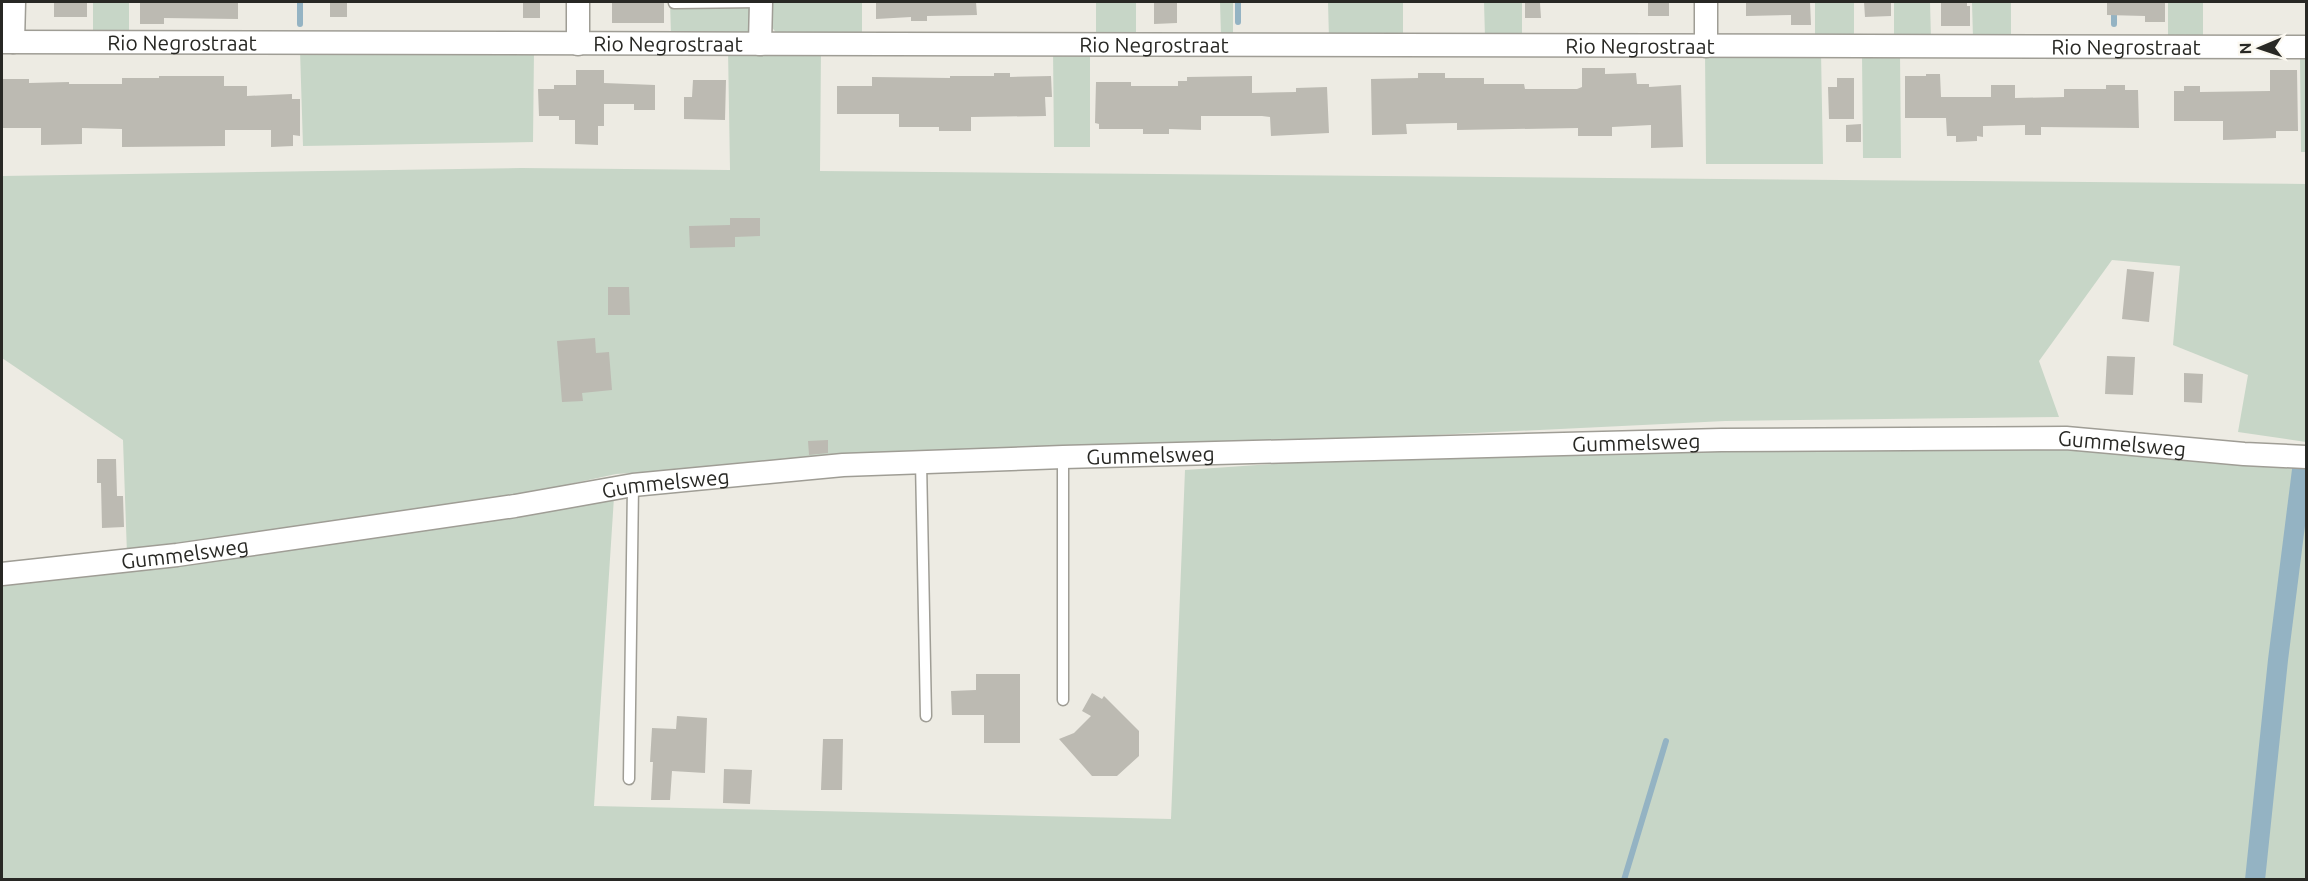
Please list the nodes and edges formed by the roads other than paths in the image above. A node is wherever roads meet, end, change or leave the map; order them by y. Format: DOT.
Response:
graph roads {
  1 [pos="14,2"];
  2 [pos="578,2"];
  3 [pos="760,2"];
  4 [pos="1706,2"];
  5 [pos="674,3"];
  6 [pos="7,42"];
  7 [pos="579,44"];
  8 [pos="760,44"];
  9 [pos="1706,46"];
  10 [pos="2307,47"];
  11 [pos="1063,457"];
  12 [pos="2307,457"];
  13 [pos="921,461"];
  14 [pos="633,485"];
  15 [pos="2,574"];
  16 [pos="1063,700"];
  17 [pos="926,716"];
  18 [pos="629,779"];
  1 -- 6 [label="street"];
  2 -- 7 [label="street"];
  3 -- 5 [label="lane"];
  3 -- 8 [label="street"];
  4 -- 9 [label="street"];
  6 -- 7 [label="street, Rio Negrostraat"];
  7 -- 8 [label="street, Rio Negrostraat"];
  8 -- 9 [label="street, Rio Negrostraat"];
  9 -- 10 [label="street, Rio Negrostraat"];
  11 -- 12 [label="street, Gummelsweg"];
  11 -- 13 [label="street, Gummelsweg"];
  11 -- 16 [label="lane"];
  13 -- 14 [label="street, Gummelsweg"];
  13 -- 17 [label="lane"];
  14 -- 15 [label="street, Gummelsweg"];
  14 -- 18 [label="lane"];
}
